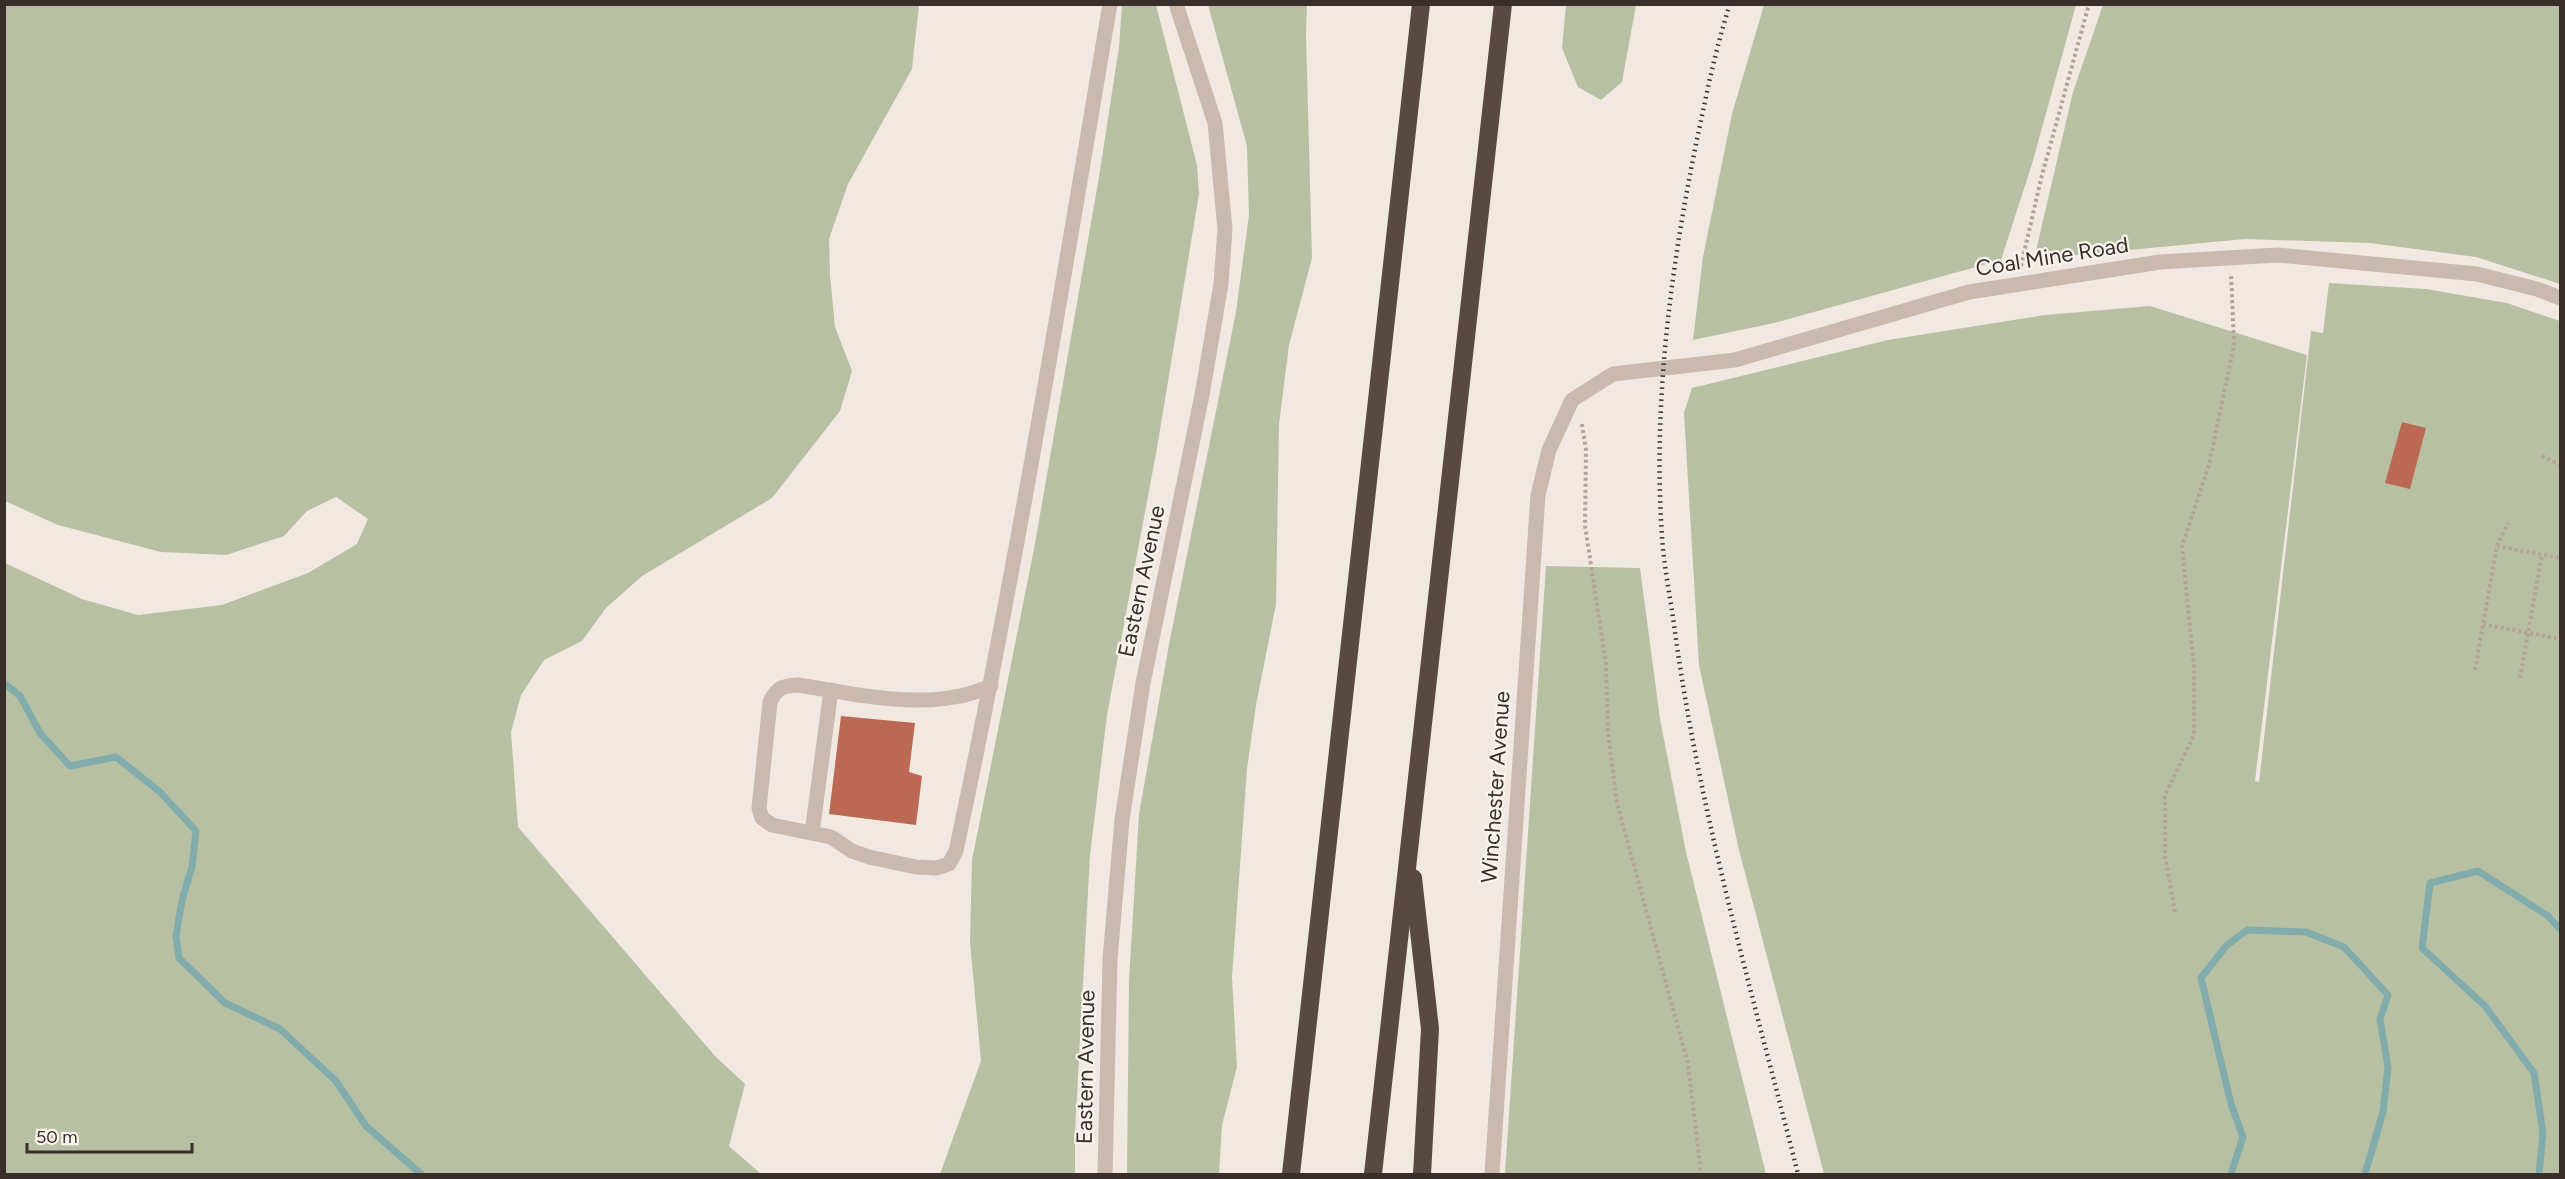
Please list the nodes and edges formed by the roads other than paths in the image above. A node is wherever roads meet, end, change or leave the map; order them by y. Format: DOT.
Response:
graph roads {
  1 [pos="1110,4"];
  2 [pos="1176,4"];
  3 [pos="1422,4"];
  4 [pos="1503,4"];
  5 [pos="2560,298"];
  6 [pos="1573,402"];
  7 [pos="991,686"];
  8 [pos="831,690"];
  9 [pos="813,833"];
  10 [pos="1410,844"];
  11 [pos="1105,1174"];
  12 [pos="1291,1174"];
  13 [pos="1373,1174"];
  14 [pos="1422,1174"];
  15 [pos="1492,1174"];
  1 -- 7 [label="street"];
  2 -- 11 [label="street, Eastern Avenue"];
  3 -- 12 [label="highway"];
  4 -- 10 [label="highway"];
  5 -- 6 [label="street, Coal Mine Road"];
  6 -- 15 [label="street, Winchester Avenue"];
  7 -- 8 [label="street"];
  7 -- 9 [label="street"];
  8 -- 9 [label="street"];
  8 -- 9 [label="street"];
  10 -- 13 [label="highway"];
  10 -- 14 [label="highway"];
}
